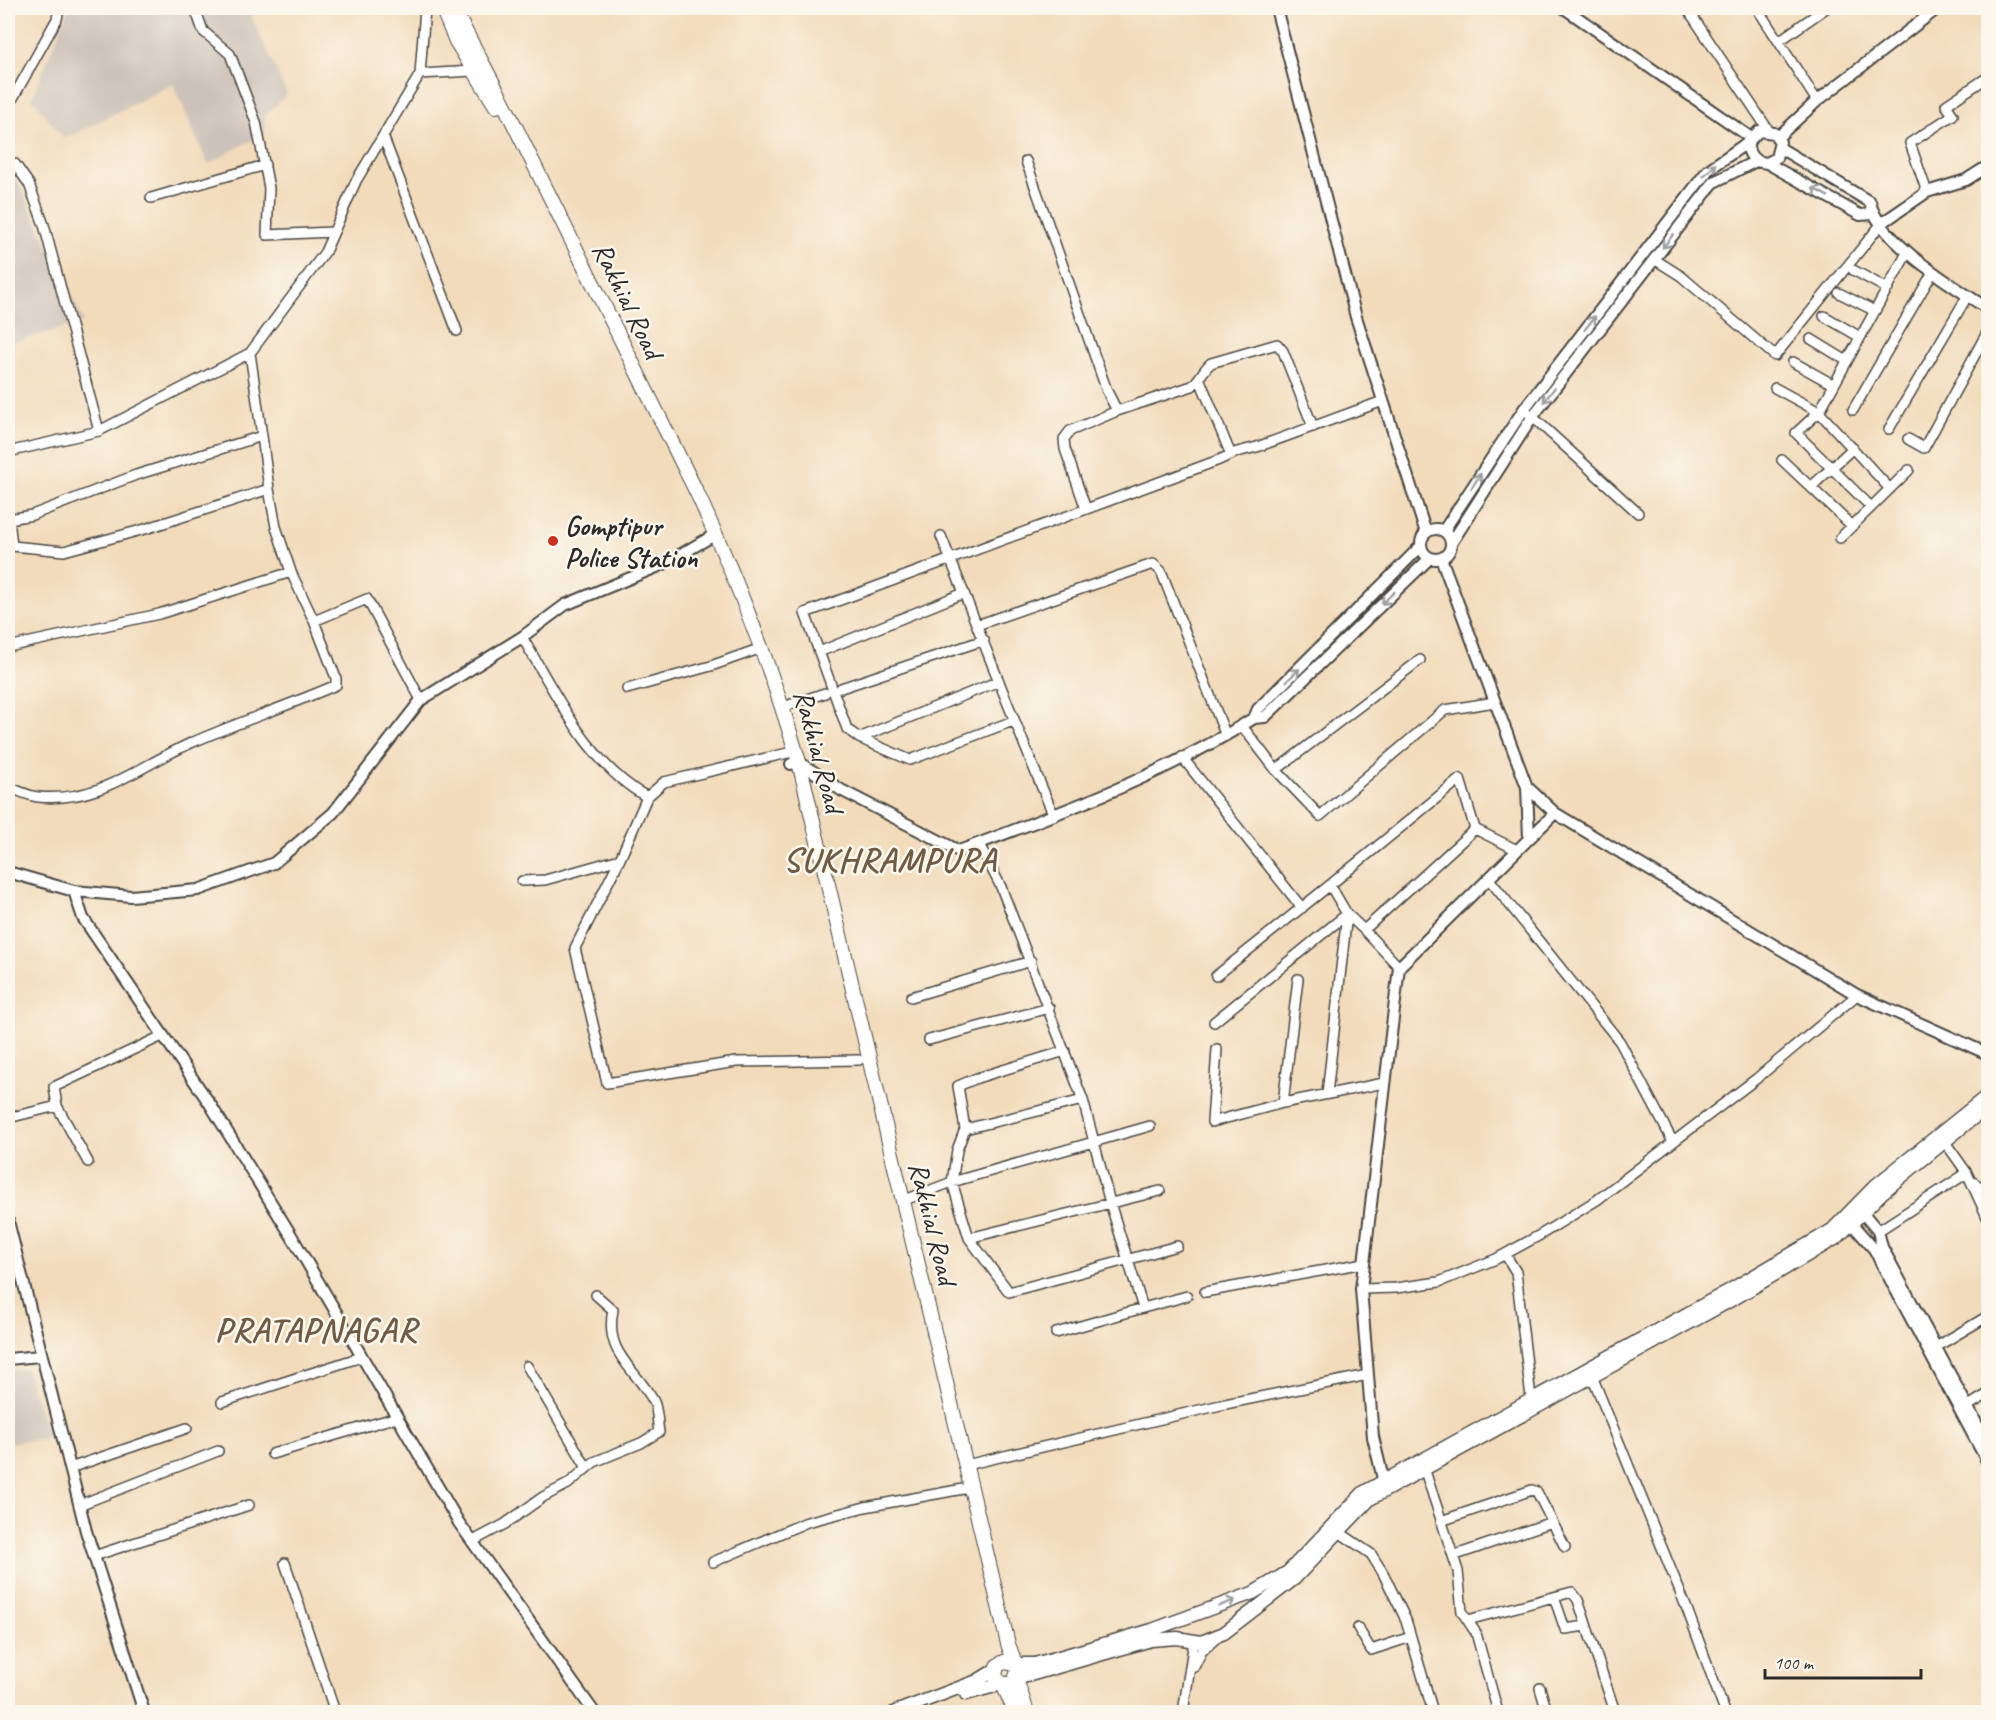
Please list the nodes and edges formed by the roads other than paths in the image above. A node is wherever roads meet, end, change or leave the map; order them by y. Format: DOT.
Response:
graph roads {
  1 [pos="59,8"];
  2 [pos="195,8"];
  3 [pos="425,8"];
  4 [pos="442,8"];
  5 [pos="453,8"];
  6 [pos="1276,8"];
  7 [pos="1564,8"];
  8 [pos="1687,8"];
  9 [pos="1757,8"];
  10 [pos="1826,8"];
  11 [pos="1938,8"];
  12 [pos="1779,41"];
  13 [pos="473,71"];
  14 [pos="420,74"];
  15 [pos="1989,77"];
  16 [pos="1817,101"];
  17 [pos="8,107"];
  18 [pos="383,136"];
  19 [pos="1776,139"];
  20 [pos="1749,140"];
  21 [pos="1026,161"];
  22 [pos="1761,162"];
  23 [pos="10,163"];
  24 [pos="265,165"];
  25 [pos="1989,166"];
  26 [pos="1927,192"];
  27 [pos="150,198"];
  28 [pos="1873,214"];
  29 [pos="1882,223"];
  30 [pos="332,231"];
  31 [pos="1907,253"];
  32 [pos="1654,259"];
  33 [pos="1852,270"];
  34 [pos="1933,272"];
  35 [pos="1888,289"];
  36 [pos="1839,293"];
  37 [pos="1968,295"];
  38 [pos="1989,309"];
  39 [pos="1875,311"];
  40 [pos="1824,316"];
  41 [pos="457,331"];
  42 [pos="1989,331"];
  43 [pos="1860,337"];
  44 [pos="1811,339"];
  45 [pos="250,352"];
  46 [pos="1847,361"];
  47 [pos="1793,362"];
  48 [pos="1200,380"];
  49 [pos="1834,385"];
  50 [pos="1775,388"];
  51 [pos="1383,401"];
  52 [pos="1853,410"];
  53 [pos="1116,411"];
  54 [pos="1819,412"];
  55 [pos="1528,413"];
  56 [pos="1313,427"];
  57 [pos="1890,429"];
  58 [pos="99,431"];
  59 [pos="262,436"];
  60 [pos="1908,439"];
  61 [pos="1853,448"];
  62 [pos="8,452"];
  63 [pos="1231,454"];
  64 [pos="1782,460"];
  65 [pos="1832,468"];
  66 [pos="1909,470"];
  67 [pos="1812,486"];
  68 [pos="269,489"];
  69 [pos="1890,489"];
  70 [pos="1871,507"];
  71 [pos="1086,509"];
  72 [pos="1638,513"];
  73 [pos="1852,526"];
  74 [pos="1444,530"];
  75 [pos="1426,533"];
  76 [pos="712,536"];
  77 [pos="940,536"];
  78 [pos="1839,538"];
  79 [pos="1452,542"];
  80 [pos="10,546"];
  81 [pos="1421,546"];
  82 [pos="1436,558"];
  83 [pos="950,559"];
  84 [pos="291,572"];
  85 [pos="964,593"];
  86 [pos="314,621"];
  87 [pos="977,625"];
  88 [pos="522,636"];
  89 [pos="984,640"];
  90 [pos="8,647"];
  91 [pos="753,651"];
  92 [pos="819,652"];
  93 [pos="1420,660"];
  94 [pos="999,681"];
  95 [pos="841,688"];
  96 [pos="627,689"];
  97 [pos="825,693"];
  98 [pos="421,700"];
  99 [pos="1495,702"];
  100 [pos="783,707"];
  101 [pos="1254,718"];
  102 [pos="1013,722"];
  103 [pos="1242,726"];
  104 [pos="1226,736"];
  105 [pos="860,738"];
  106 [pos="1182,757"];
  107 [pos="792,759"];
  108 [pos="1276,771"];
  109 [pos="8,787"];
  110 [pos="1527,787"];
  111 [pos="647,797"];
  112 [pos="1555,813"];
  113 [pos="1054,816"];
  114 [pos="1475,830"];
  115 [pos="1529,838"];
  116 [pos="979,844"];
  117 [pos="1517,850"];
  118 [pos="620,859"];
  119 [pos="8,872"];
  120 [pos="1489,879"];
  121 [pos="522,881"];
  122 [pos="1330,885"];
  123 [pos="74,891"];
  124 [pos="1302,908"];
  125 [pos="1347,914"];
  126 [pos="1364,930"];
  127 [pos="1031,961"];
  128 [pos="1399,967"];
  129 [pos="1216,976"];
  130 [pos="1298,979"];
  131 [pos="1857,995"];
  132 [pos="911,997"];
  133 [pos="1049,1008"];
  134 [pos="1214,1022"];
  135 [pos="162,1036"];
  136 [pos="929,1040"];
  137 [pos="1217,1049"];
  138 [pos="1065,1051"];
  139 [pos="1989,1054"];
  140 [pos="859,1060"];
  141 [pos="1384,1083"];
  142 [pos="1327,1094"];
  143 [pos="1989,1095"];
  144 [pos="1083,1100"];
  145 [pos="1283,1103"];
  146 [pos="57,1106"];
  147 [pos="1989,1106"];
  148 [pos="8,1118"];
  149 [pos="1150,1126"];
  150 [pos="965,1129"];
  151 [pos="1674,1142"];
  152 [pos="1945,1142"];
  153 [pos="1093,1143"];
  154 [pos="88,1162"];
  155 [pos="1970,1177"];
  156 [pos="952,1182"];
  157 [pos="1160,1191"];
  158 [pos="1989,1192"];
  159 [pos="902,1201"];
  160 [pos="1110,1203"];
  161 [pos="1860,1209"];
  162 [pos="1989,1219"];
  163 [pos="1849,1220"];
  164 [pos="8,1221"];
  165 [pos="1878,1231"];
  166 [pos="969,1238"];
  167 [pos="1177,1246"];
  168 [pos="1505,1254"];
  169 [pos="1127,1259"];
  170 [pos="1364,1263"];
  171 [pos="1361,1289"];
  172 [pos="1205,1292"];
  173 [pos="1903,1294"];
  174 [pos="596,1295"];
  175 [pos="1187,1296"];
  176 [pos="1143,1308"];
  177 [pos="1989,1316"];
  178 [pos="1056,1333"];
  179 [pos="1936,1347"];
  180 [pos="40,1356"];
  181 [pos="361,1357"];
  182 [pos="8,1359"];
  183 [pos="526,1366"];
  184 [pos="1368,1375"];
  185 [pos="1592,1376"];
  186 [pos="1989,1394"];
  187 [pos="1531,1398"];
  188 [pos="222,1402"];
  189 [pos="1968,1406"];
  190 [pos="397,1417"];
  191 [pos="187,1428"];
  192 [pos="1989,1445"];
  193 [pos="218,1451"];
  194 [pos="272,1454"];
  195 [pos="1989,1462"];
  196 [pos="966,1465"];
  197 [pos="70,1468"];
  198 [pos="587,1468"];
  199 [pos="1424,1468"];
  200 [pos="1385,1485"];
  201 [pos="963,1489"];
  202 [pos="79,1505"];
  203 [pos="249,1505"];
  204 [pos="1441,1521"];
  205 [pos="1552,1522"];
  206 [pos="1339,1532"];
  207 [pos="472,1541"];
  208 [pos="1565,1547"];
  209 [pos="94,1556"];
  210 [pos="1453,1556"];
  211 [pos="712,1562"];
  212 [pos="285,1563"];
  213 [pos="1291,1576"];
  214 [pos="1554,1596"];
  215 [pos="1257,1598"];
  216 [pos="1202,1613"];
  217 [pos="1468,1620"];
  218 [pos="1586,1626"];
  219 [pos="1358,1628"];
  220 [pos="1412,1637"];
  221 [pos="1216,1638"];
  222 [pos="1194,1641"];
  223 [pos="1003,1666"];
  224 [pos="1191,1675"];
  225 [pos="1007,1682"];
  226 [pos="1540,1688"];
  227 [pos="144,1713"];
  228 [pos="335,1713"];
  229 [pos="594,1713"];
  230 [pos="896,1713"];
  231 [pos="917,1713"];
  232 [pos="1015,1713"];
  233 [pos="1027,1713"];
  234 [pos="1183,1713"];
  235 [pos="1433,1713"];
  236 [pos="1498,1713"];
  237 [pos="1546,1713"];
  238 [pos="1615,1713"];
  239 [pos="1725,1713"];
  1 -- 17 [label="street"];
  2 -- 24 [label="street"];
  3 -- 14 [label="street"];
  4 -- 13 [label="main road, Rakhial Road"];
  5 -- 76 [label="main road, Rakhial Road"];
  6 -- 51 [label="street"];
  7 -- 20 [label="street"];
  8 -- 19 [label="street"];
  9 -- 12 [label="street"];
  10 -- 12 [label="street"];
  11 -- 16 [label="street"];
  12 -- 16 [label="street"];
  13 -- 14 [label="street"];
  13 -- 76 [label="main road, Rakhial Road"];
  14 -- 18 [label="street"];
  15 -- 26 [label="street"];
  16 -- 19 [label="street"];
  18 -- 30 [label="street"];
  18 -- 41 [label="street"];
  19 -- 20 [label="street"];
  19 -- 22 [label="street"];
  19 -- 28 [label="street"];
  20 -- 22 [label="street"];
  55 -- 20 [label="street, one-way"];
  21 -- 53 [label="street"];
  28 -- 22 [label="street, one-way"];
  22 -- 32 [label="street, one-way"];
  23 -- 58 [label="street"];
  24 -- 27 [label="street"];
  24 -- 30 [label="street"];
  25 -- 26 [label="street"];
  26 -- 29 [label="street"];
  28 -- 29 [label="street"];
  29 -- 31 [label="street"];
  29 -- 32 [label="street"];
  30 -- 45 [label="street"];
  31 -- 34 [label="street"];
  31 -- 35 [label="street"];
  32 -- 55 [label="street, one-way"];
  33 -- 35 [label="street"];
  34 -- 37 [label="street"];
  34 -- 52 [label="street"];
  35 -- 39 [label="street"];
  36 -- 39 [label="street"];
  37 -- 38 [label="street"];
  37 -- 57 [label="street"];
  39 -- 43 [label="street"];
  40 -- 43 [label="street"];
  42 -- 60 [label="street"];
  43 -- 46 [label="street"];
  44 -- 46 [label="street"];
  45 -- 58 [label="street"];
  45 -- 59 [label="street"];
  46 -- 49 [label="street"];
  47 -- 49 [label="street"];
  48 -- 53 [label="street"];
  48 -- 56 [label="street"];
  48 -- 63 [label="street"];
  49 -- 54 [label="street"];
  50 -- 54 [label="street"];
  51 -- 56 [label="street"];
  51 -- 75 [label="street"];
  53 -- 71 [label="street"];
  54 -- 61 [label="street"];
  54 -- 65 [label="street"];
  55 -- 72 [label="street"];
  74 -- 55 [label="street, one-way"];
  55 -- 79 [label="street"];
  56 -- 63 [label="street"];
  58 -- 62 [label="street"];
  59 -- 68 [label="street"];
  59 -- 80 [label="street"];
  61 -- 65 [label="street"];
  61 -- 69 [label="street"];
  63 -- 71 [label="street"];
  64 -- 67 [label="street"];
  65 -- 67 [label="street"];
  65 -- 70 [label="street"];
  66 -- 69 [label="street"];
  67 -- 73 [label="street"];
  68 -- 80 [label="street"];
  68 -- 84 [label="street"];
  69 -- 70 [label="street"];
  70 -- 73 [label="street"];
  71 -- 83 [label="street"];
  73 -- 78 [label="street"];
  74 -- 75 [label="street"];
  74 -- 79 [label="street"];
  75 -- 81 [label="street"];
  76 -- 88 [label="street"];
  76 -- 91 [label="main road, Rakhial Road"];
  76 -- 100 [label="main road, Rakhial Road"];
  77 -- 83 [label="street"];
  79 -- 82 [label="street"];
  81 -- 82 [label="street"];
  101 -- 81 [label="street, one-way"];
  82 -- 99 [label="street"];
  82 -- 101 [label="street, one-way"];
  83 -- 85 [label="street"];
  83 -- 92 [label="street"];
  84 -- 86 [label="street"];
  84 -- 90 [label="street"];
  85 -- 87 [label="street"];
  85 -- 92 [label="street"];
  86 -- 98 [label="street"];
  86 -- 109 [label="street"];
  87 -- 89 [label="street"];
  87 -- 104 [label="street"];
  88 -- 98 [label="street"];
  88 -- 111 [label="street"];
  89 -- 94 [label="street"];
  89 -- 95 [label="street"];
  91 -- 96 [label="street"];
  91 -- 107 [label="main road, Rakhial Road"];
  92 -- 105 [label="street"];
  93 -- 108 [label="street"];
  94 -- 102 [label="street"];
  94 -- 105 [label="street"];
  97 -- 100 [label="street"];
  98 -- 123 [label="street"];
  99 -- 108 [label="street"];
  99 -- 110 [label="street"];
  100 -- 107 [label="main road, Rakhial Road"];
  101 -- 103 [label="street"];
  102 -- 105 [label="street"];
  102 -- 113 [label="street"];
  103 -- 104 [label="street"];
  103 -- 108 [label="street"];
  104 -- 106 [label="street"];
  106 -- 113 [label="street"];
  106 -- 124 [label="street"];
  107 -- 111 [label="street"];
  107 -- 116 [label="street"];
  107 -- 140 [label="main road, Rakhial Road"];
  107 -- 159 [label="main road, Rakhial Road"];
  110 -- 112 [label="street"];
  110 -- 115 [label="street"];
  111 -- 118 [label="street"];
  112 -- 115 [label="street"];
  112 -- 131 [label="street"];
  113 -- 116 [label="street"];
  114 -- 117 [label="street"];
  114 -- 122 [label="street"];
  114 -- 126 [label="street"];
  115 -- 117 [label="street"];
  116 -- 127 [label="street"];
  117 -- 120 [label="street"];
  118 -- 121 [label="street"];
  118 -- 140 [label="street"];
  119 -- 123 [label="street"];
  120 -- 128 [label="street"];
  120 -- 151 [label="street"];
  122 -- 124 [label="street"];
  122 -- 125 [label="street"];
  123 -- 135 [label="street"];
  124 -- 129 [label="street"];
  125 -- 126 [label="street"];
  125 -- 134 [label="street"];
  125 -- 142 [label="street"];
  126 -- 128 [label="street"];
  127 -- 132 [label="street"];
  127 -- 133 [label="street"];
  128 -- 141 [label="street"];
  130 -- 145 [label="street"];
  131 -- 139 [label="street"];
  131 -- 151 [label="street"];
  133 -- 136 [label="street"];
  133 -- 138 [label="street"];
  135 -- 146 [label="street"];
  135 -- 181 [label="street"];
  137 -- 145 [label="street"];
  138 -- 144 [label="street"];
  138 -- 150 [label="street"];
  140 -- 201 [label="main road, Rakhial Road"];
  141 -- 142 [label="street"];
  141 -- 170 [label="street"];
  142 -- 145 [label="street"];
  143 -- 161 [label="main road"];
  144 -- 150 [label="street"];
  144 -- 153 [label="street"];
  146 -- 148 [label="street"];
  146 -- 154 [label="street"];
  147 -- 152 [label="main road"];
  149 -- 153 [label="street"];
  150 -- 156 [label="street"];
  151 -- 168 [label="street"];
  152 -- 155 [label="street"];
  152 -- 161 [label="main road"];
  153 -- 156 [label="street"];
  153 -- 160 [label="street"];
  155 -- 158 [label="street"];
  155 -- 162 [label="street"];
  155 -- 165 [label="street"];
  156 -- 159 [label="street"];
  156 -- 166 [label="street"];
  157 -- 160 [label="street"];
  159 -- 196 [label="main road, Rakhial Road"];
  160 -- 166 [label="street"];
  160 -- 169 [label="street"];
  161 -- 163 [label="main road"];
  161 -- 165 [label="street"];
  163 -- 173 [label="street"];
  163 -- 185 [label="main road"];
  163 -- 187 [label="main road"];
  164 -- 180 [label="street"];
  165 -- 173 [label="street"];
  166 -- 169 [label="street"];
  167 -- 169 [label="street"];
  168 -- 171 [label="street"];
  168 -- 187 [label="street"];
  169 -- 176 [label="street"];
  170 -- 171 [label="street"];
  170 -- 172 [label="street"];
  171 -- 184 [label="street"];
  173 -- 179 [label="street"];
  173 -- 195 [label="street"];
  174 -- 198 [label="street"];
  175 -- 176 [label="street"];
  176 -- 178 [label="street"];
  177 -- 179 [label="street"];
  179 -- 189 [label="street"];
  180 -- 182 [label="street"];
  180 -- 197 [label="street"];
  181 -- 188 [label="street"];
  181 -- 190 [label="street"];
  183 -- 198 [label="street"];
  184 -- 196 [label="street"];
  184 -- 200 [label="street"];
  185 -- 199 [label="main road"];
  185 -- 239 [label="street"];
  186 -- 189 [label="street"];
  187 -- 200 [label="main road"];
  189 -- 192 [label="street"];
  190 -- 194 [label="street"];
  190 -- 207 [label="street"];
  191 -- 197 [label="street"];
  193 -- 202 [label="street"];
  196 -- 223 [label="main road, Rakhial Road"];
  197 -- 202 [label="street"];
  198 -- 207 [label="street"];
  199 -- 200 [label="main road"];
  199 -- 204 [label="street"];
  200 -- 206 [label="main road"];
  200 -- 213 [label="main road"];
  201 -- 211 [label="street"];
  201 -- 223 [label="main road, Rakhial Road"];
  202 -- 209 [label="street"];
  203 -- 209 [label="street"];
  204 -- 205 [label="street"];
  204 -- 210 [label="street"];
  205 -- 208 [label="street"];
  205 -- 210 [label="street"];
  206 -- 213 [label="main road"];
  206 -- 220 [label="street"];
  207 -- 229 [label="street"];
  209 -- 227 [label="street"];
  210 -- 217 [label="street"];
  212 -- 228 [label="street"];
  213 -- 215 [label="main road"];
  214 -- 217 [label="street"];
  214 -- 218 [label="street"];
  214 -- 218 [label="street"];
  216 -- 215 [label="main road, one-way"];
  215 -- 221 [label="main road"];
  216 -- 222 [label="main road"];
  216 -- 223 [label="main road"];
  217 -- 236 [label="street"];
  218 -- 238 [label="street"];
  219 -- 220 [label="street"];
  220 -- 235 [label="street"];
  221 -- 222 [label="main road"];
  221 -- 224 [label="street"];
  222 -- 224 [label="street"];
  222 -- 225 [label="main road"];
  223 -- 225 [label="main road"];
  223 -- 225 [label="main road"];
  223 -- 230 [label="main road"];
  224 -- 234 [label="street"];
  225 -- 231 [label="main road"];
  225 -- 232 [label="main road"];
  225 -- 233 [label="main road"];
  226 -- 237 [label="street"];
}
